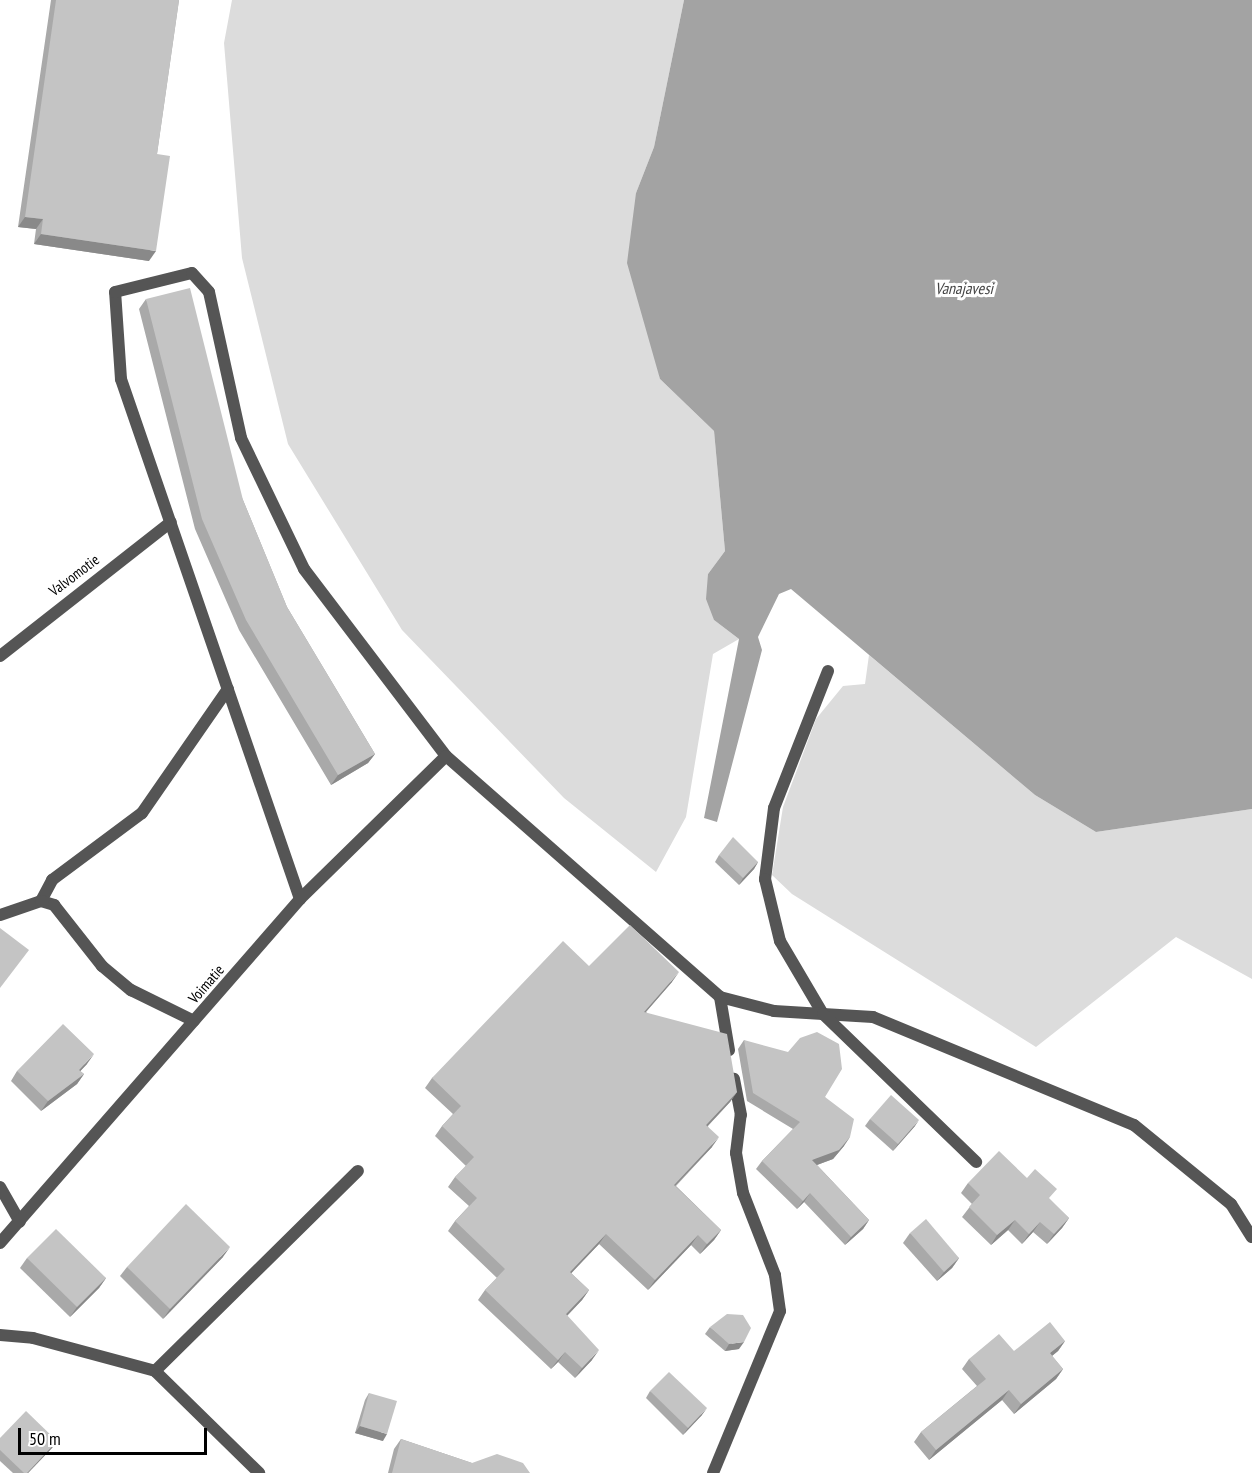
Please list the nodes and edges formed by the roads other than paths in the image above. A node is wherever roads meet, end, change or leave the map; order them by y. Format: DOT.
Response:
graph roads {
  1 [pos="171,522"];
  2 [pos="0,657"];
  3 [pos="828,671"];
  4 [pos="228,689"];
  5 [pos="446,756"];
  6 [pos="300,899"];
  7 [pos="41,901"];
  8 [pos="0,915"];
  9 [pos="720,997"];
  10 [pos="823,1014"];
  11 [pos="194,1021"];
  12 [pos="976,1162"];
  13 [pos="358,1171"];
  14 [pos="0,1187"];
  15 [pos="20,1222"];
  16 [pos="1252,1237"];
  17 [pos="0,1242"];
  18 [pos="0,1335"];
  19 [pos="155,1371"];
  20 [pos="259,1473"];
  21 [pos="713,1473"];
  1 -- 2 [label="street, Valvomotie"];
  1 -- 4 [label="street"];
  1 -- 5 [label="street"];
  3 -- 10 [label="street"];
  4 -- 6 [label="street"];
  4 -- 7 [label="street"];
  5 -- 6 [label="street, Voimatie"];
  5 -- 9 [label="street"];
  6 -- 11 [label="street, Voimatie"];
  7 -- 8 [label="street"];
  7 -- 11 [label="street"];
  9 -- 10 [label="street"];
  9 -- 21 [label="street"];
  10 -- 12 [label="street"];
  10 -- 16 [label="street"];
  11 -- 15 [label="street, Voimatie"];
  13 -- 19 [label="street"];
  14 -- 15 [label="street"];
  15 -- 17 [label="street, Voimatie"];
  18 -- 19 [label="street"];
  19 -- 20 [label="street"];
}
